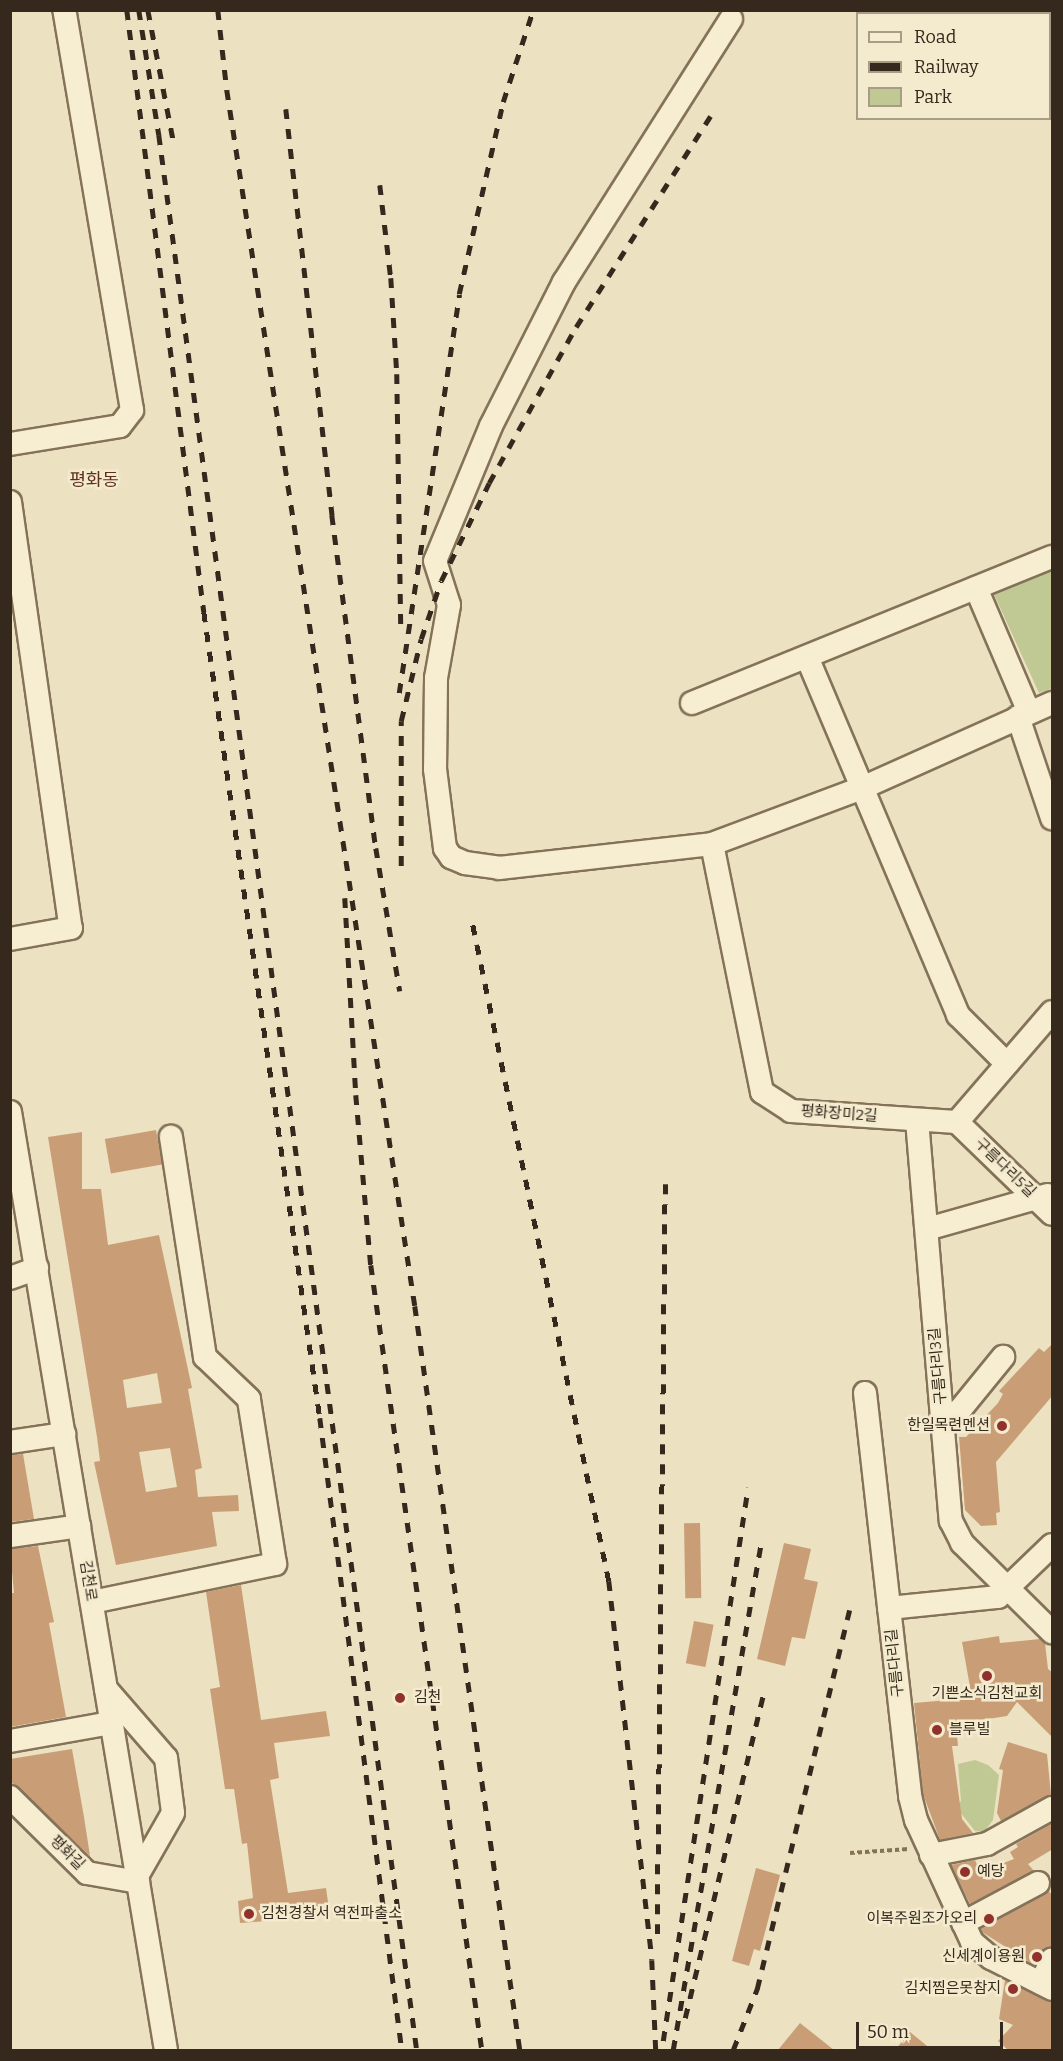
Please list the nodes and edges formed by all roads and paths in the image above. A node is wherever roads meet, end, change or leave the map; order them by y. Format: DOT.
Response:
graph roads {
  1 [pos="64,10"];
  2 [pos="731,19"];
  3 [pos="10,444"];
  4 [pos="10,502"];
  5 [pos="1053,557"];
  6 [pos="976,588"];
  7 [pos="807,657"];
  8 [pos="692,703"];
  9 [pos="1053,703"];
  10 [pos="1024,715"];
  11 [pos="862,788"];
  12 [pos="1053,818"];
  13 [pos="712,844"];
  14 [pos="10,939"];
  15 [pos="1053,1012"];
  16 [pos="1007,1064"];
  17 [pos="10,1112"];
  18 [pos="917,1120"];
  19 [pos="957,1122"];
  20 [pos="171,1137"];
  21 [pos="1044,1195"];
  22 [pos="1053,1214"];
  23 [pos="927,1228"];
  24 [pos="37,1268"];
  25 [pos="10,1278"];
  26 [pos="1003,1357"];
  27 [pos="865,1393"];
  28 [pos="943,1418"];
  29 [pos="64,1434"];
  30 [pos="10,1442"];
  31 [pos="79,1526"];
  32 [pos="10,1536"];
  33 [pos="1050,1551"];
  34 [pos="1009,1588"];
  35 [pos="92,1602"];
  36 [pos="889,1608"];
  37 [pos="1053,1632"];
  38 [pos="106,1689"];
  39 [pos="111,1723"];
  40 [pos="10,1741"];
  41 [pos="10,1797"];
  42 [pos="1053,1808"];
  43 [pos="928,1850"];
  44 [pos="850,1853"];
  45 [pos="137,1879"];
  46 [pos="1038,1883"];
  47 [pos="963,1923"];
  48 [pos="1053,1959"];
  49 [pos="1047,1986"];
  50 [pos="166,2050"];
  1 -- 3 [label="street"];
  2 -- 13 [label="street"];
  4 -- 14 [label="street"];
  5 -- 6 [label="street"];
  6 -- 7 [label="street"];
  6 -- 10 [label="street"];
  7 -- 8 [label="street"];
  7 -- 11 [label="street"];
  9 -- 10 [label="street"];
  10 -- 11 [label="street"];
  10 -- 12 [label="street"];
  11 -- 13 [label="street"];
  11 -- 16 [label="street"];
  13 -- 18 [label="street, 평화장미2길"];
  15 -- 16 [label="street"];
  16 -- 19 [label="street"];
  17 -- 24 [label="street, 김천로"];
  18 -- 19 [label="street, 평화장미2길"];
  18 -- 23 [label="street, 구름다리3길"];
  19 -- 21 [label="street, 구름다리5길"];
  20 -- 35 [label="street"];
  21 -- 22 [label="street, 구름다리5길"];
  21 -- 23 [label="street"];
  23 -- 28 [label="street, 구름다리3길"];
  24 -- 25 [label="street"];
  24 -- 29 [label="street, 김천로"];
  26 -- 28 [label="street"];
  27 -- 36 [label="street, 구름다리길"];
  28 -- 34 [label="street, 구름다리3길"];
  29 -- 30 [label="street"];
  29 -- 31 [label="street, 김천로"];
  31 -- 32 [label="street"];
  31 -- 35 [label="street, 김천로"];
  33 -- 34 [label="street"];
  34 -- 36 [label="street"];
  34 -- 37 [label="street, 구름다리3길"];
  35 -- 38 [label="street, 김천로"];
  36 -- 43 [label="street, 구름다리길"];
  38 -- 39 [label="street, 김천로"];
  38 -- 45 [label="street"];
  39 -- 40 [label="street"];
  39 -- 45 [label="street, 김천로"];
  41 -- 45 [label="street, 평화길"];
  42 -- 43 [label="street"];
  43 -- 44 [label="path"];
  43 -- 47 [label="street, 구름다리길"];
  45 -- 50 [label="street, 김천로"];
  46 -- 47 [label="street"];
  47 -- 49 [label="street, 구름다리길"];
  48 -- 49 [label="street"];
}
